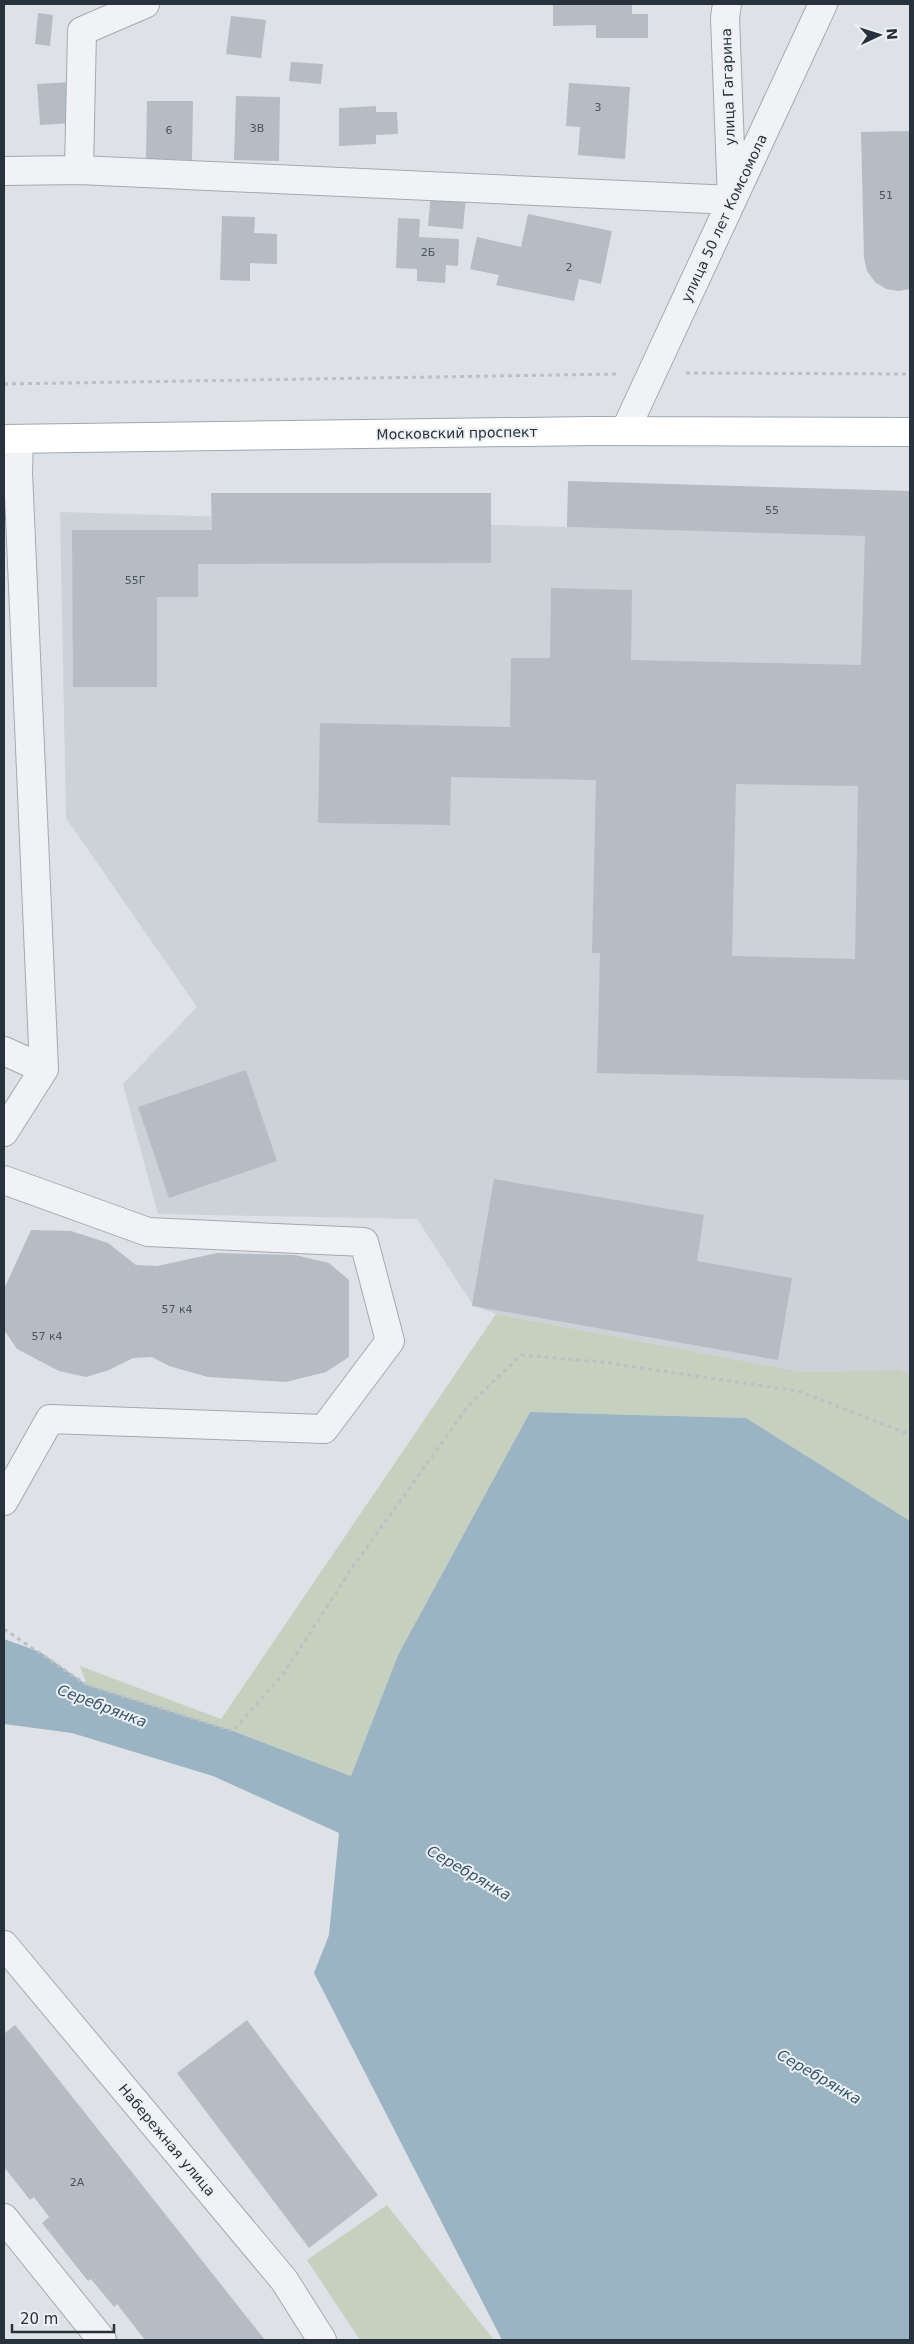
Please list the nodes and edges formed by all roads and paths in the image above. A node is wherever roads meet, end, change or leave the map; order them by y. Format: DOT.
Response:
graph roads {
  1 [pos="146,4"];
  2 [pos="727,4"];
  3 [pos="823,4"];
  4 [pos="79,170"];
  5 [pos="4,172"];
  6 [pos="732,200"];
  7 [pos="652,374"];
  8 [pos="910,374"];
  9 [pos="4,384"];
  10 [pos="625,431"];
  11 [pos="910,432"];
  12 [pos="11,439"];
  13 [pos="4,1051"];
  14 [pos="44,1069"];
  15 [pos="4,1132"];
  16 [pos="4,1180"];
  17 [pos="910,1437"];
  18 [pos="4,1501"];
  19 [pos="4,1629"];
  20 [pos="4,1945"];
  21 [pos="13,1973"];
  22 [pos="4,2218"];
  23 [pos="102,2340"];
  24 [pos="322,2340"];
  1 -- 4 [label="street"];
  2 -- 6 [label="street, улица Гагарина"];
  3 -- 6 [label="street, улица 50 лет Комсомола"];
  4 -- 5 [label="street"];
  4 -- 6 [label="street"];
  6 -- 7 [label="street, улица 50 лет Комсомола"];
  7 -- 8 [label="path"];
  7 -- 9 [label="path"];
  7 -- 10 [label="street, улица 50 лет Комсомола"];
  10 -- 11 [label="main road, Московский проспект"];
  10 -- 12 [label="main road, Московский проспект"];
  12 -- 14 [label="street"];
  13 -- 14 [label="street"];
  14 -- 15 [label="street"];
  16 -- 18 [label="street"];
  17 -- 19 [label="path"];
  20 -- 21 [label="street, Набережная улица"];
  21 -- 24 [label="street, Набережная улица"];
  22 -- 23 [label="street"];
}
